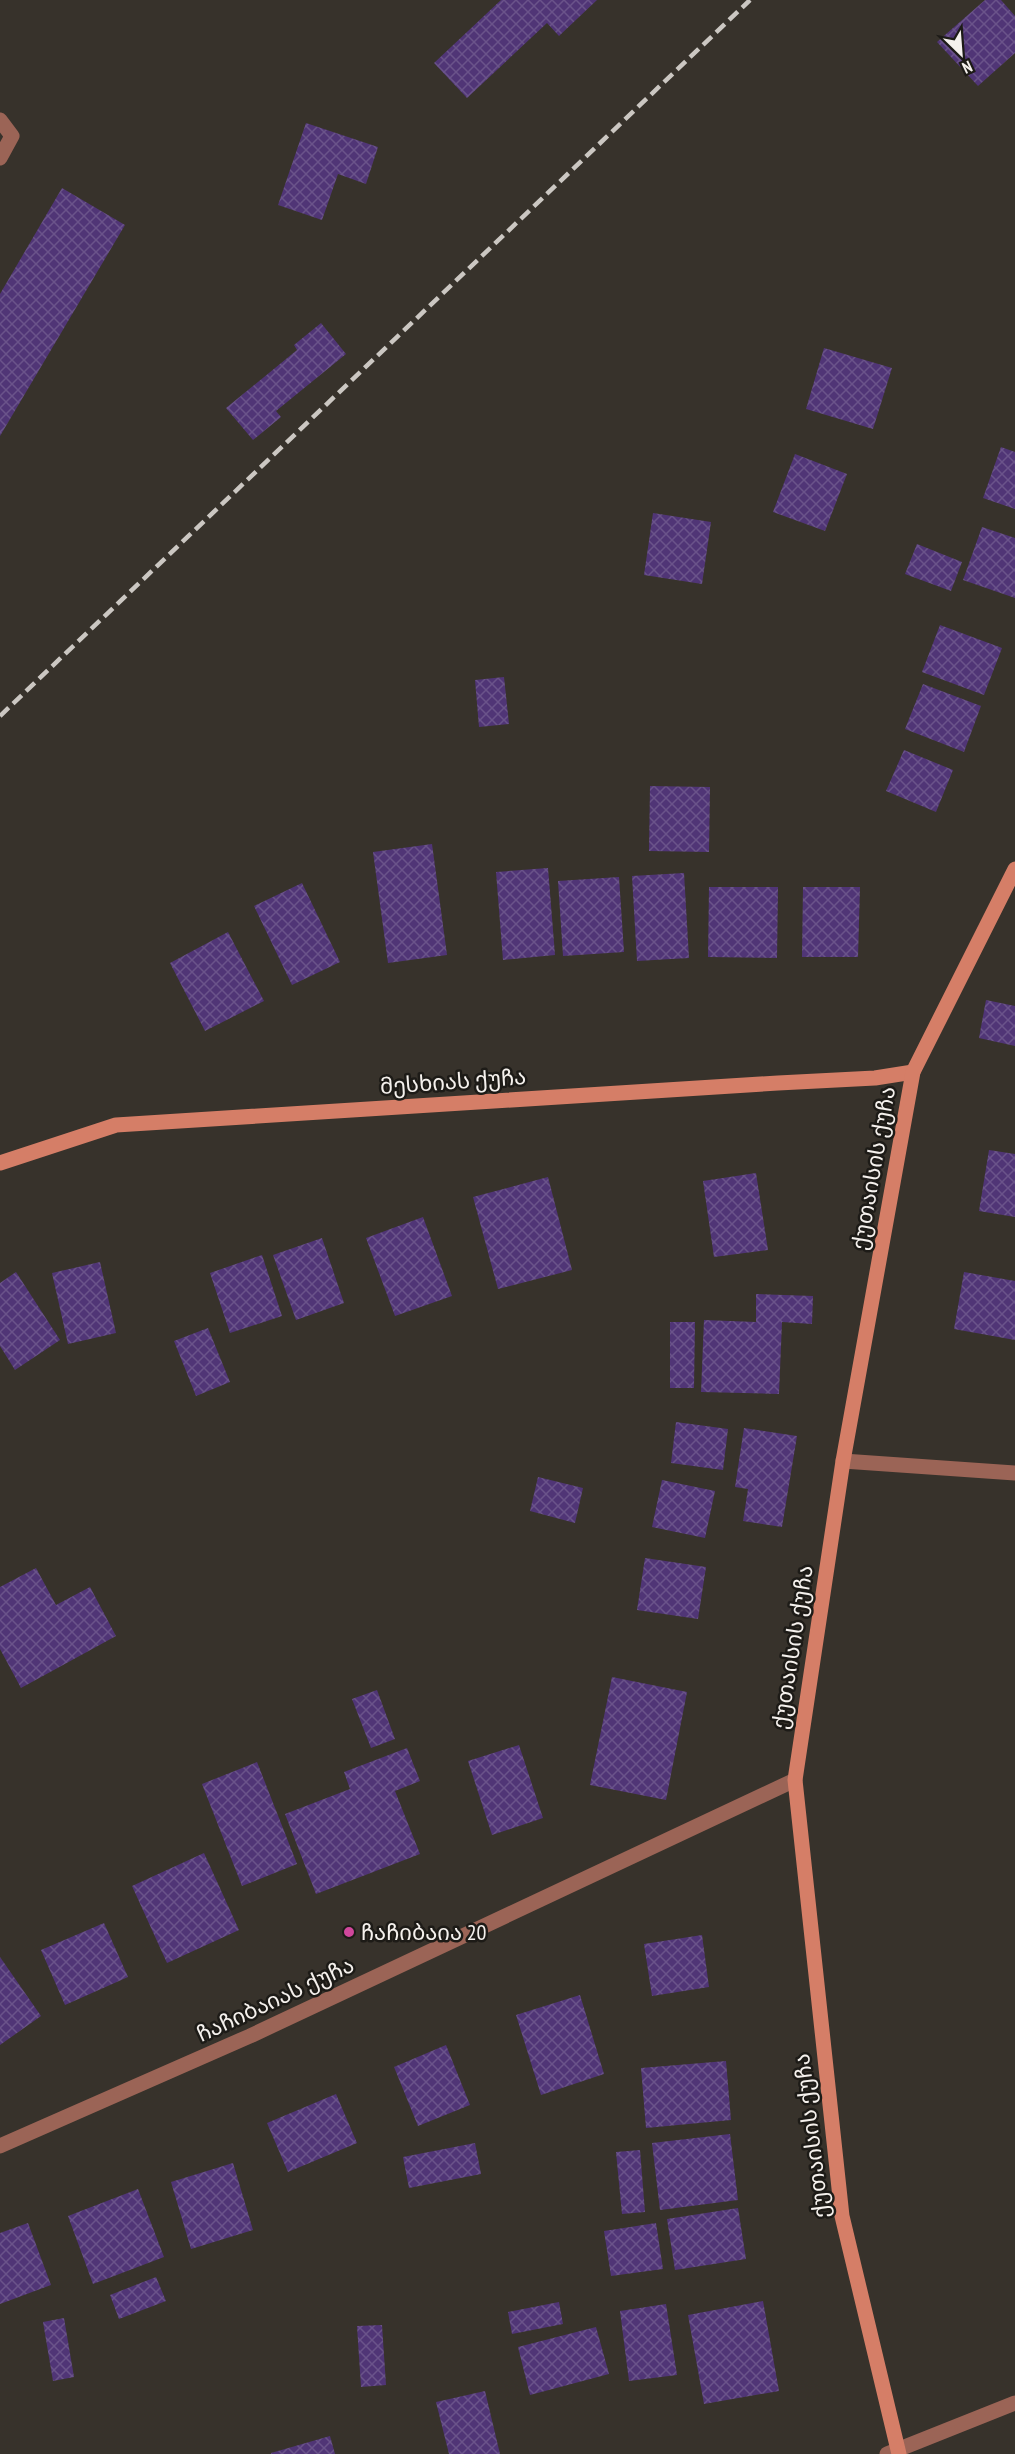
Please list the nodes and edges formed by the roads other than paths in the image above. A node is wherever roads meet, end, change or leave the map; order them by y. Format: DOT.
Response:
graph roads {
  1 [pos="0,120"];
  2 [pos="0,158"];
  3 [pos="1015,869"];
  4 [pos="913,1072"];
  5 [pos="0,1163"];
  6 [pos="843,1461"];
  7 [pos="1015,1473"];
  8 [pos="795,1780"];
  9 [pos="0,2146"];
  10 [pos="1015,2403"];
  11 [pos="895,2453"];
  1 -- 2 [label="street"];
  3 -- 4 [label="street, ქუთაისის ქუჩა"];
  4 -- 5 [label="street, მესხიას ქუჩა"];
  4 -- 6 [label="street, ქუთაისის ქუჩა"];
  6 -- 7 [label="street"];
  6 -- 8 [label="street, ქუთაისის ქუჩა"];
  8 -- 9 [label="street, ჩაჩიბაიას ქუჩა"];
  8 -- 11 [label="street, ქუთაისის ქუჩა"];
  10 -- 11 [label="street"];
}
